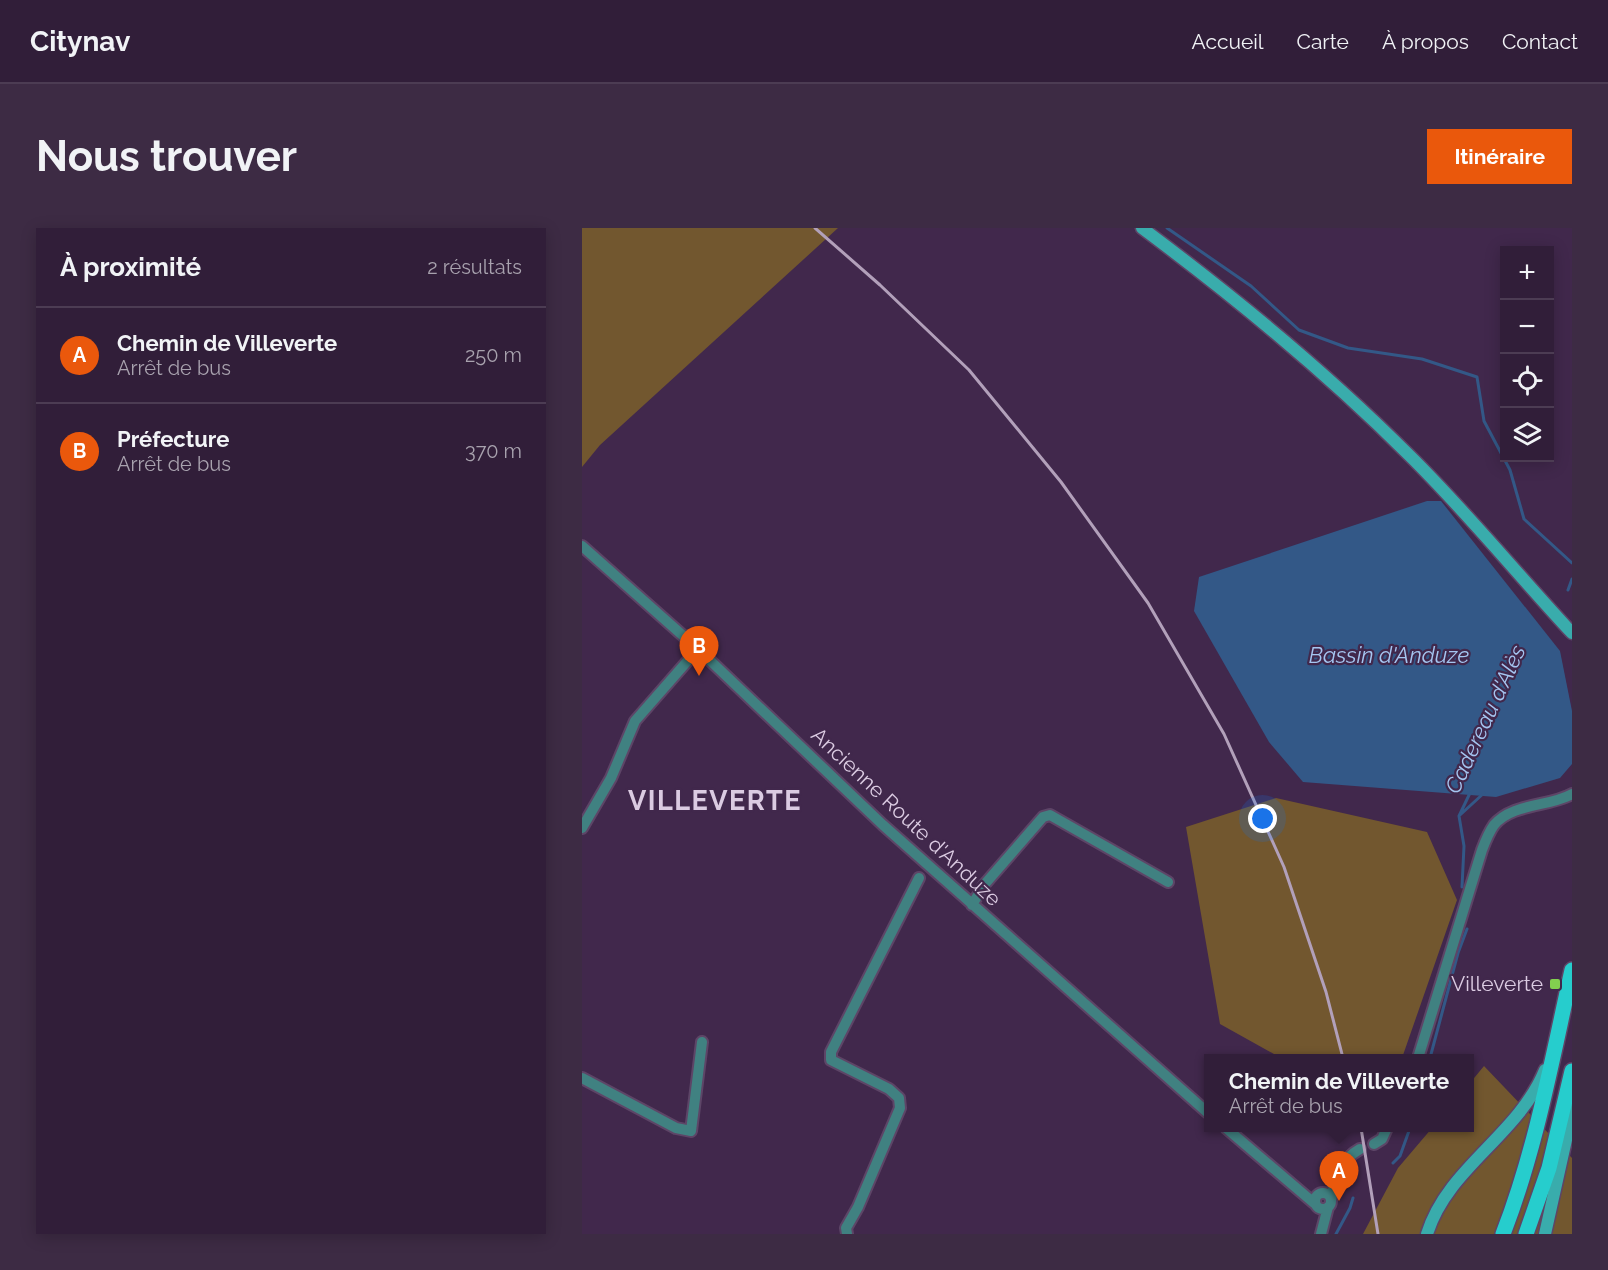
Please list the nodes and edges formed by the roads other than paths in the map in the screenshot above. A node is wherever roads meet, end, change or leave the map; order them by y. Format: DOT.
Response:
graph roads {
  1 [pos="1142,228"];
  2 [pos="582,546"];
  3 [pos="1572,633"];
  4 [pos="698,649"];
  5 [pos="1572,794"];
  6 [pos="582,828"];
  7 [pos="919,878"];
  8 [pos="1168,882"];
  9 [pos="972,905"];
  10 [pos="1572,970"];
  11 [pos="1556,1041"];
  12 [pos="702,1042"];
  13 [pos="1420,1054"];
  14 [pos="1572,1071"];
  15 [pos="582,1078"];
  16 [pos="1572,1101"];
  17 [pos="1204,1109"];
  18 [pos="1231,1132"];
  19 [pos="1385,1132"];
  20 [pos="1374,1144"];
  21 [pos="1360,1149"];
  22 [pos="1320,1202"];
  23 [pos="847,1234"];
  24 [pos="1321,1234"];
  25 [pos="1427,1234"];
  26 [pos="1503,1234"];
  27 [pos="1526,1234"];
  28 [pos="1545,1234"];
  1 -- 3 [label="main road"];
  2 -- 4 [label="street, Ancienne Route d'Anduze"];
  4 -- 6 [label="street"];
  4 -- 9 [label="street, Ancienne Route d'Anduze"];
  5 -- 13 [label="street"];
  7 -- 23 [label="street"];
  8 -- 9 [label="street"];
  9 -- 17 [label="street, Ancienne Route d'Anduze"];
  10 -- 11 [label="main road"];
  11 -- 25 [label="main road"];
  11 -- 26 [label="main road"];
  12 -- 15 [label="street"];
  14 -- 27 [label="main road"];
  16 -- 28 [label="main road"];
  18 -- 22 [label="street"];
  19 -- 20 [label="street"];
  21 -- 22 [label="street"];
  22 -- 24 [label="street"];
}
